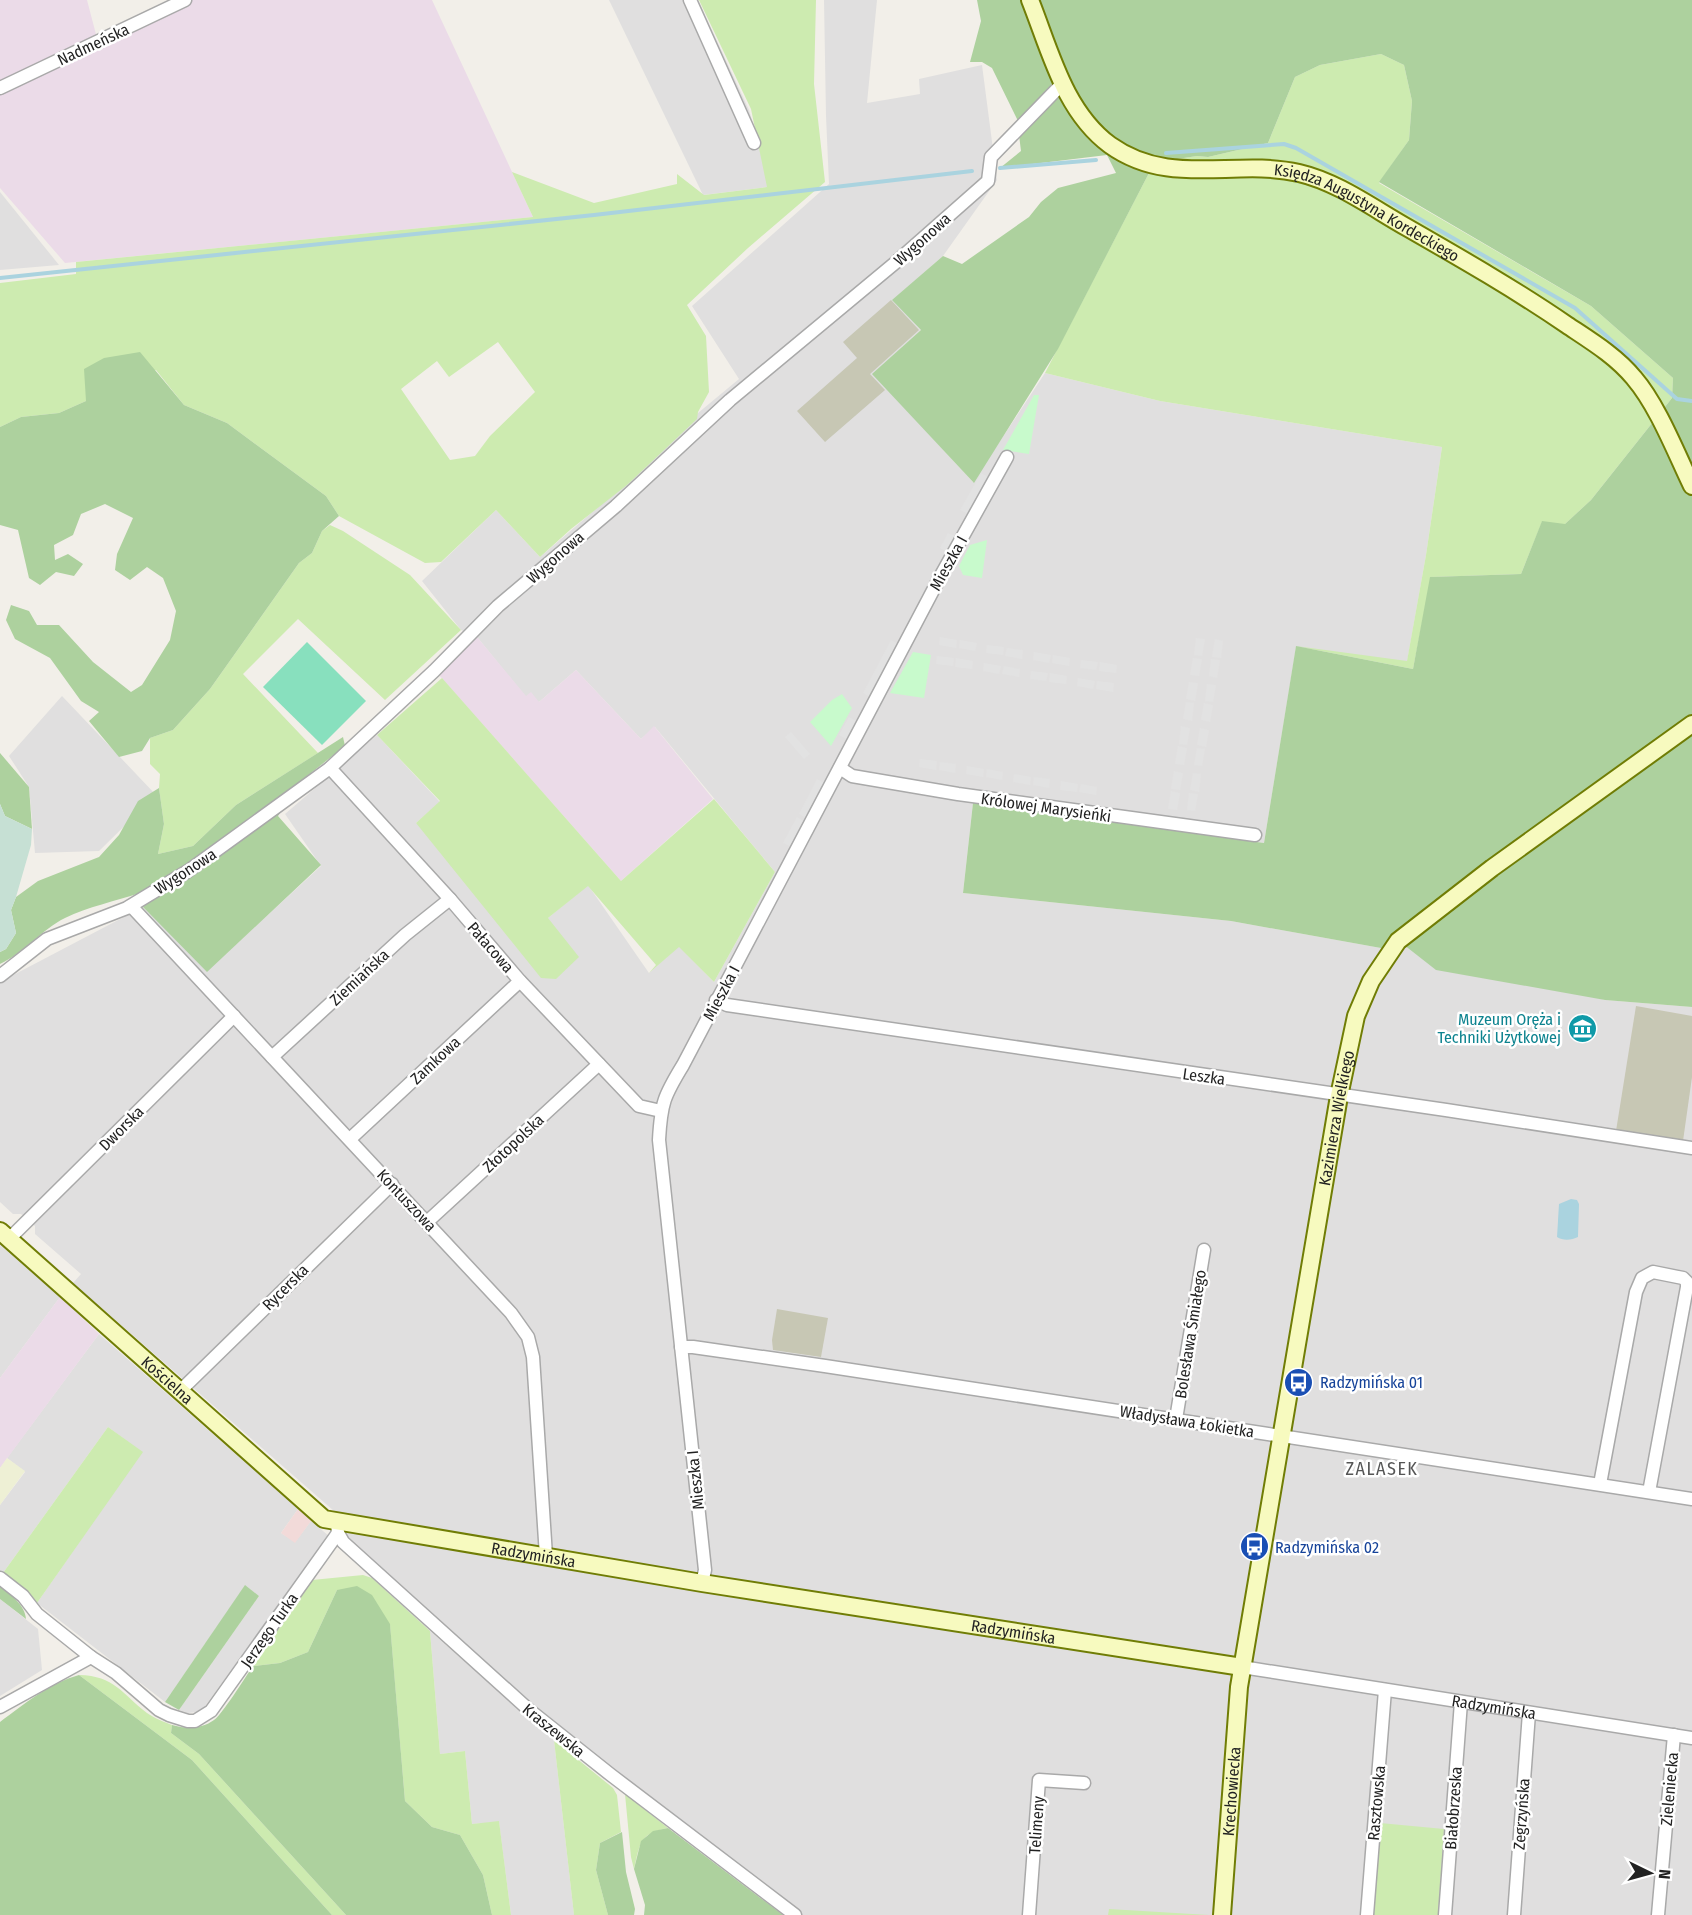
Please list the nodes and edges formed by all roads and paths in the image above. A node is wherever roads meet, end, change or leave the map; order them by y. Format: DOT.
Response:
graph roads {
  1 [pos="690,0"];
  2 [pos="1030,0"];
  3 [pos="182,1"];
  4 [pos="1063,83"];
  5 [pos="0,88"];
  6 [pos="753,143"];
  7 [pos="1007,457"];
  8 [pos="1692,486"];
  9 [pos="1692,724"];
  10 [pos="330,768"];
  11 [pos="840,768"];
  12 [pos="1255,835"];
  13 [pos="450,899"];
  14 [pos="130,906"];
  15 [pos="0,976"];
  16 [pos="520,981"];
  17 [pos="716,1000"];
  18 [pos="234,1016"];
  19 [pos="272,1058"];
  20 [pos="599,1064"];
  21 [pos="1339,1096"];
  22 [pos="661,1111"];
  23 [pos="350,1139"];
  24 [pos="1692,1148"];
  25 [pos="392,1184"];
  26 [pos="427,1222"];
  27 [pos="4,1235"];
  28 [pos="1204,1250"];
  29 [pos="681,1347"];
  30 [pos="179,1392"];
  31 [pos="1176,1419"];
  32 [pos="1282,1435"];
  33 [pos="1600,1484"];
  34 [pos="1649,1492"];
  35 [pos="1692,1499"];
  36 [pos="338,1528"];
  37 [pos="546,1556"];
  38 [pos="0,1578"];
  39 [pos="702,1583"];
  40 [pos="91,1657"];
  41 [pos="1242,1667"];
  42 [pos="1385,1690"];
  43 [pos="1461,1702"];
  44 [pos="0,1707"];
  45 [pos="1529,1713"];
  46 [pos="1674,1735"];
  47 [pos="1692,1738"];
  48 [pos="1084,1783"];
  49 [pos="795,1915"];
  50 [pos="1029,1915"];
  51 [pos="1222,1915"];
  52 [pos="1367,1915"];
  53 [pos="1445,1915"];
  54 [pos="1514,1915"];
  55 [pos="1658,1915"];
  1 -- 6 [label="street"];
  2 -- 4 [label="street, Księdza Augustyna Kordeckiego"];
  3 -- 5 [label="street, Nadmeńska"];
  4 -- 8 [label="street, Księdza Augustyna Kordeckiego"];
  4 -- 10 [label="street, Wygonowa"];
  7 -- 11 [label="street, Mieszka I"];
  9 -- 21 [label="street, Kazimierza Wielkiego"];
  10 -- 13 [label="street, Pałacowa"];
  10 -- 14 [label="street, Wygonowa"];
  11 -- 12 [label="street, Królowej Marysieńki"];
  11 -- 17 [label="street, Mieszka I"];
  13 -- 16 [label="street, Pałacowa"];
  13 -- 19 [label="street, Ziemiańska"];
  14 -- 15 [label="street, Wygonowa"];
  14 -- 18 [label="street, Kontuszowa"];
  16 -- 20 [label="street, Pałacowa"];
  16 -- 23 [label="street, Zamkowa"];
  17 -- 21 [label="street, Leszka"];
  17 -- 22 [label="street, Mieszka I"];
  18 -- 19 [label="street, Kontuszowa"];
  18 -- 27 [label="street, Dworska"];
  19 -- 23 [label="street, Kontuszowa"];
  20 -- 22 [label="street, Pałacowa"];
  20 -- 26 [label="street, Złotopolska"];
  21 -- 24 [label="street, Leszka"];
  21 -- 32 [label="street, Kazimierza Wielkiego"];
  22 -- 29 [label="street, Mieszka I"];
  23 -- 25 [label="street, Kontuszowa"];
  25 -- 26 [label="street, Kontuszowa"];
  25 -- 30 [label="street, Rycerska"];
  26 -- 37 [label="street, Kontuszowa"];
  27 -- 30 [label="street, Kościelna"];
  28 -- 31 [label="street, Bolesława Śmiałego"];
  29 -- 31 [label="street, Władysława Łokietka"];
  29 -- 39 [label="street, Mieszka I"];
  30 -- 36 [label="street, Kościelna"];
  31 -- 32 [label="street, Władysława Łokietka"];
  32 -- 33 [label="street, Władysława Łokietka"];
  32 -- 41 [label="street, Kazimierza Wielkiego"];
  33 -- 34 [label="street, Władysława Łokietka"];
  33 -- 34 [label="street"];
  34 -- 35 [label="street, Władysława Łokietka"];
  36 -- 37 [label="street, Radzymińska"];
  36 -- 40 [label="street, Jerzego Turka"];
  36 -- 49 [label="street, Kraszewska"];
  37 -- 39 [label="street, Radzymińska"];
  38 -- 40 [label="street"];
  39 -- 41 [label="street, Radzymińska"];
  40 -- 44 [label="street"];
  41 -- 42 [label="street, Radzymińska"];
  41 -- 51 [label="street, Krechowiecka"];
  42 -- 43 [label="street, Radzymińska"];
  42 -- 52 [label="street, Rasztowska"];
  43 -- 45 [label="street, Radzymińska"];
  43 -- 53 [label="street, Białobrzeska"];
  45 -- 46 [label="street, Radzymińska"];
  45 -- 54 [label="street, Zegrzyńska"];
  46 -- 47 [label="street, Radzymińska"];
  46 -- 55 [label="street, Zieleniecka"];
  48 -- 50 [label="street, Telimeny"];
}
